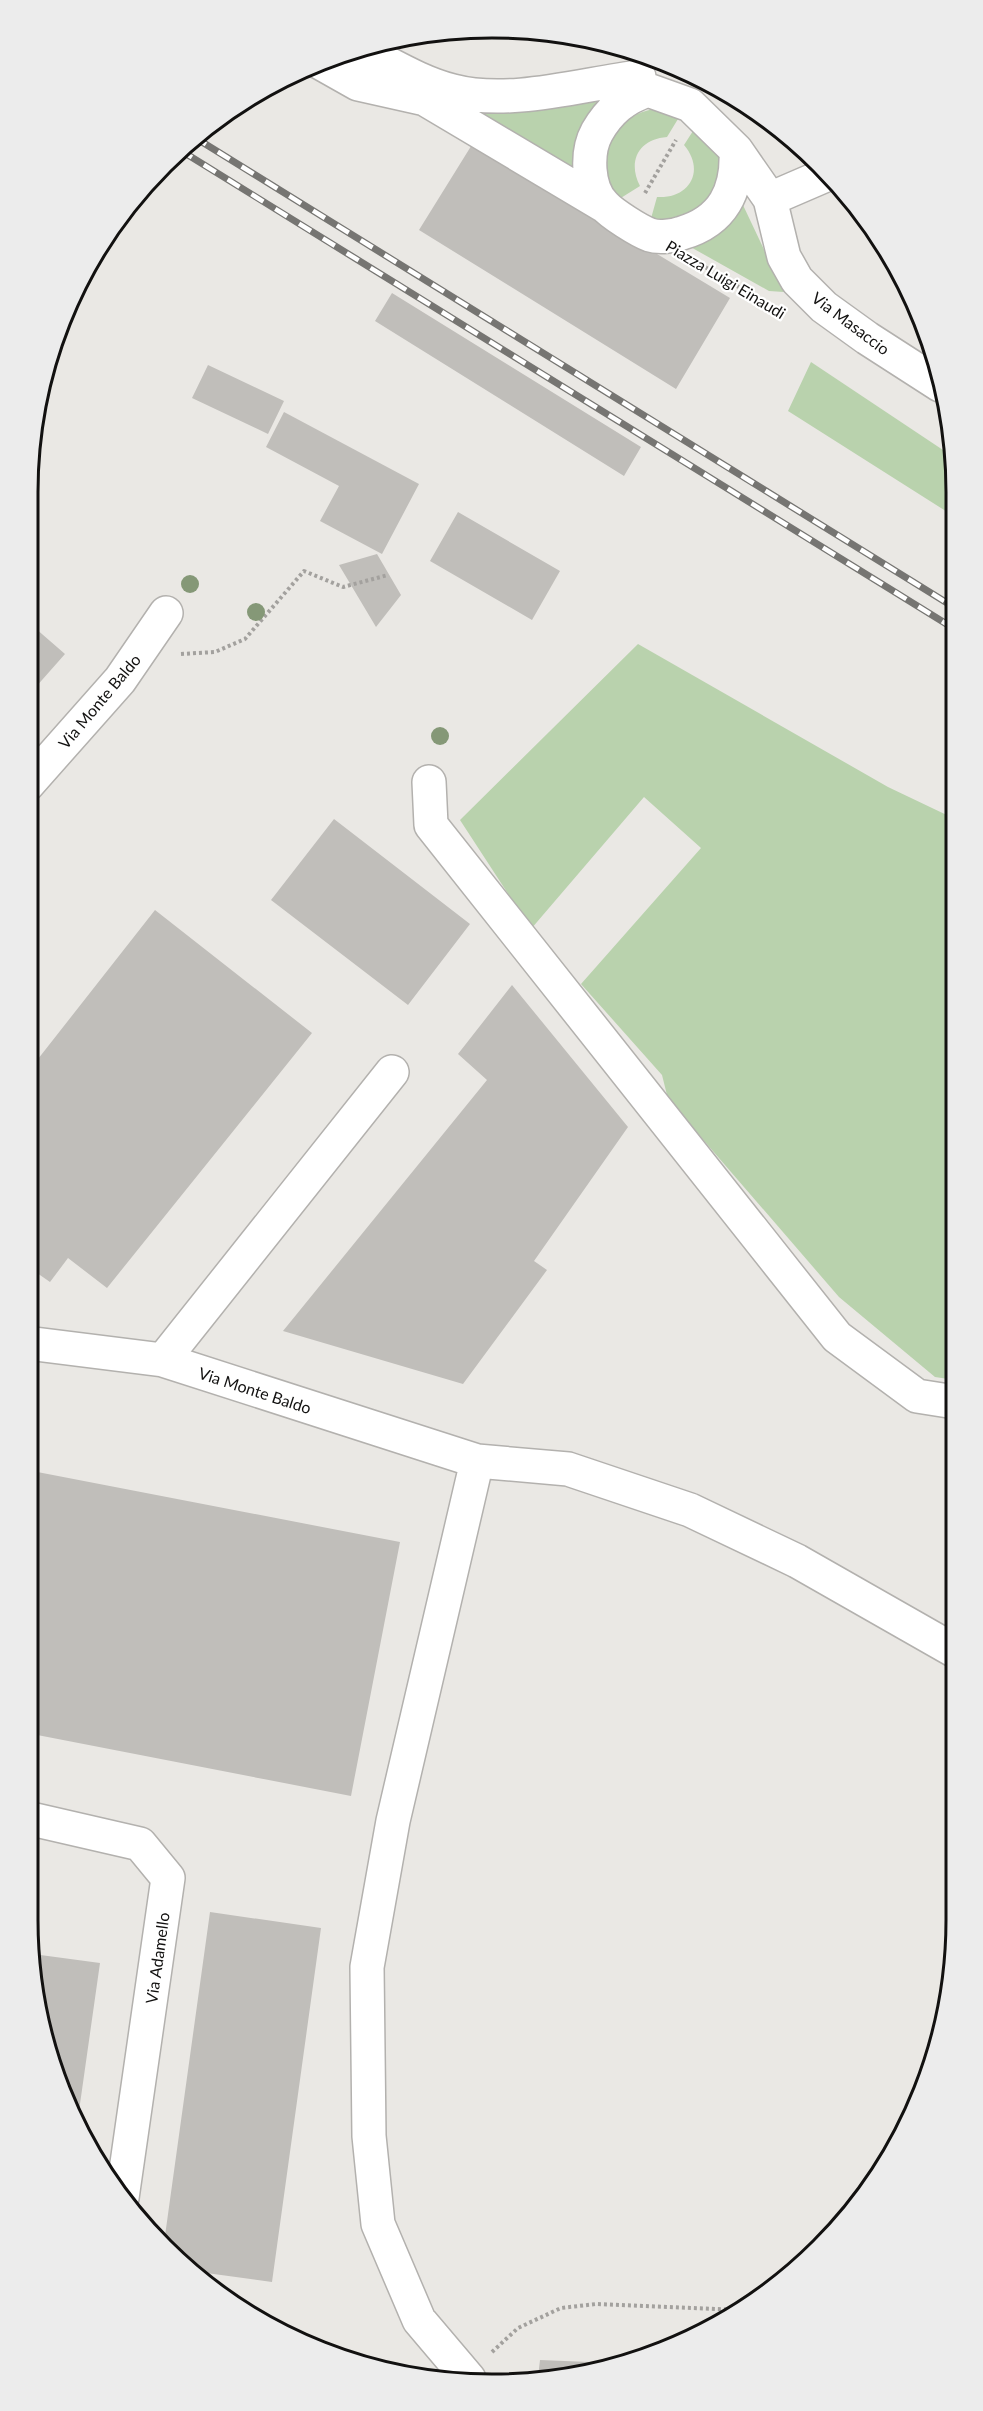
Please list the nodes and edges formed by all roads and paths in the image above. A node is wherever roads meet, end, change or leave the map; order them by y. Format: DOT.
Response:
graph roads {
  1 [pos="370,54"];
  2 [pos="329,68"];
  3 [pos="639,72"];
  4 [pos="678,136"];
  5 [pos="736,150"];
  6 [pos="820,178"];
  7 [pos="770,199"];
  8 [pos="628,221"];
  9 [pos="772,307"];
  10 [pos="931,379"];
  11 [pos="388,575"];
  12 [pos="166,613"];
  13 [pos="134,662"];
  14 [pos="38,772"];
  15 [pos="429,782"];
  16 [pos="392,1072"];
  17 [pos="38,1344"];
  18 [pos="163,1360"];
  19 [pos="946,1401"];
  20 [pos="477,1461"];
  21 [pos="946,1646"];
  22 [pos="38,1821"];
  23 [pos="124,2186"];
  24 [pos="724,2309"];
  25 [pos="479,2369"];
  1 -- 3 [label="street"];
  2 -- 8 [label="street"];
  3 -- 5 [label="street, Via Masaccio"];
  3 -- 8 [label="street"];
  4 -- 8 [label="path"];
  5 -- 7 [label="street, Via Masaccio"];
  5 -- 8 [label="street, Piazza Luigi Einaudi"];
  6 -- 7 [label="street"];
  7 -- 10 [label="street, Via Masaccio"];
  8 -- 9 [label="path, Piazza Luigi Einaudi"];
  11 -- 13 [label="path"];
  12 -- 13 [label="street, Via Monte Baldo"];
  13 -- 14 [label="street, Via Monte Baldo"];
  15 -- 19 [label="street"];
  16 -- 18 [label="street"];
  17 -- 18 [label="street, Via Monte Baldo"];
  18 -- 20 [label="street, Via Monte Baldo"];
  20 -- 21 [label="street, Via Monte Baldo"];
  20 -- 25 [label="street"];
  22 -- 23 [label="street, Via Adamello"];
  24 -- 25 [label="path"];
}
